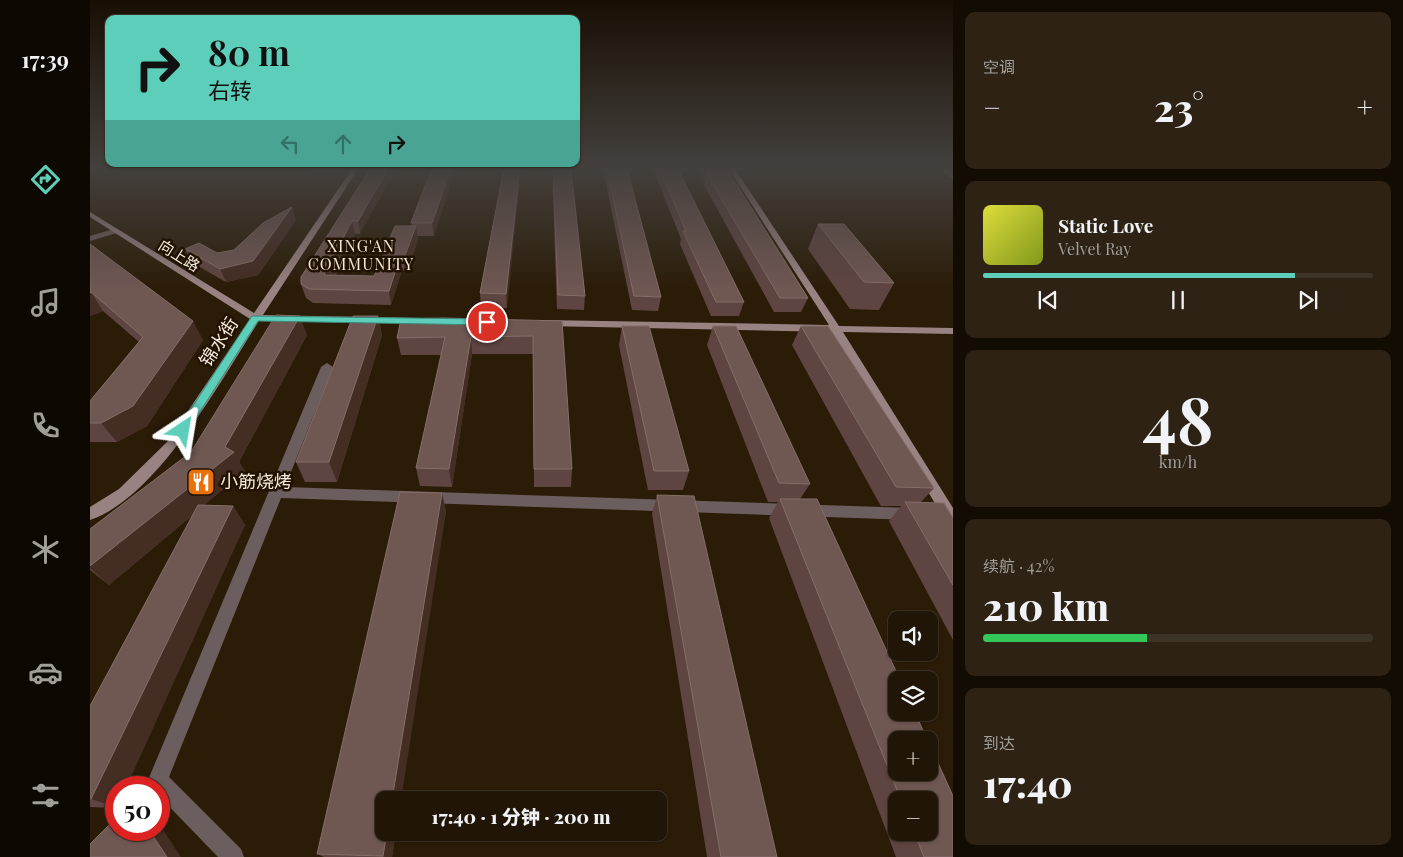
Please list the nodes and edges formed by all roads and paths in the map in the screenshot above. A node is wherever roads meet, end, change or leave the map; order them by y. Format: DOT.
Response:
graph roads {
  1 [pos="328,209"];
  2 [pos="758,209"];
  3 [pos="90,214"];
  4 [pos="114,231"];
  5 [pos="90,239"];
  6 [pos="255,318"];
  7 [pos="432,321"];
  8 [pos="531,323"];
  9 [pos="836,329"];
  10 [pos="953,331"];
  11 [pos="328,367"];
  12 [pos="275,492"];
  13 [pos="90,514"];
  14 [pos="951,518"];
  15 [pos="233,857"];
  1 -- 6 [label="street, 锦水街"];
  2 -- 9 [label="street"];
  3 -- 4 [label="street, 向上路"];
  4 -- 5 [label="street"];
  4 -- 6 [label="street, 向上路"];
  6 -- 7 [label="street"];
  6 -- 13 [label="street, 锦水街"];
  8 -- 9 [label="street"];
  9 -- 10 [label="street"];
  9 -- 14 [label="street"];
  11 -- 12 [label="street"];
  12 -- 14 [label="street"];
  12 -- 15 [label="street"];
}
